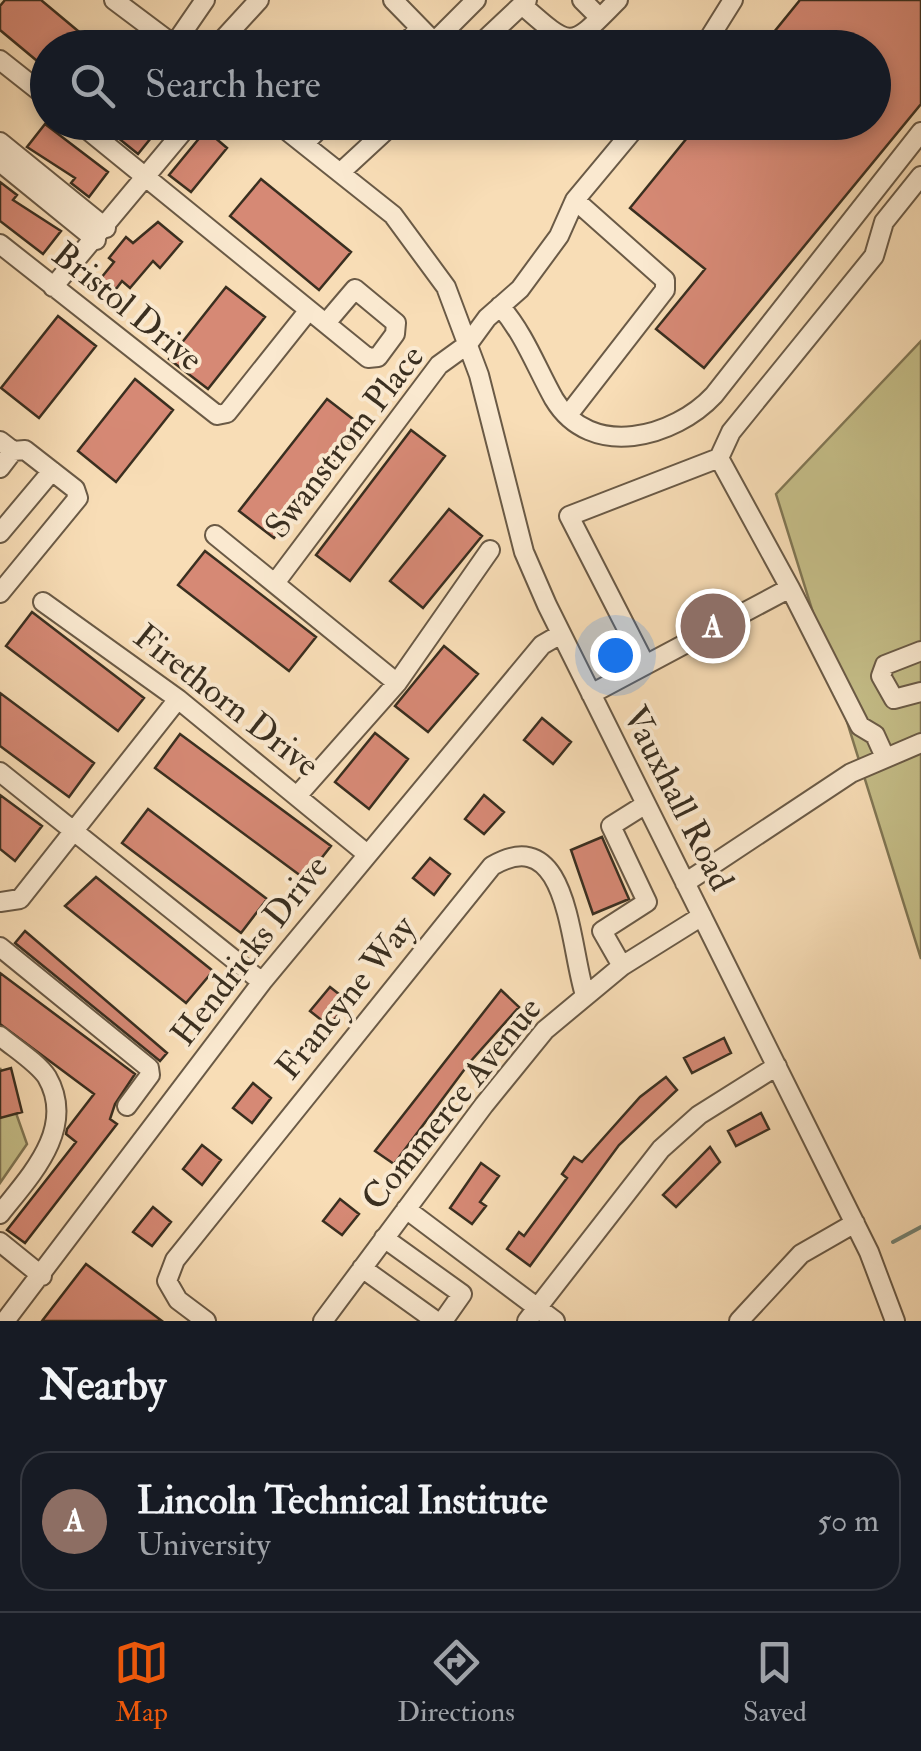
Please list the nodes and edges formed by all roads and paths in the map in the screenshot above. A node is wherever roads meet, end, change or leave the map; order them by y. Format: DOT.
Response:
graph roads {
  1 [pos="205,0"];
  2 [pos="259,0"];
  3 [pos="393,0"];
  4 [pos="476,0"];
  5 [pos="582,0"];
  6 [pos="618,0"];
  7 [pos="733,0"];
  8 [pos="121,2"];
  9 [pos="525,2"];
  10 [pos="600,18"];
  11 [pos="420,28"];
  12 [pos="156,30"];
  13 [pos="186,30"];
  14 [pos="231,30"];
  15 [pos="446,30"];
  16 [pos="495,30"];
  17 [pos="551,30"];
  18 [pos="584,30"];
  19 [pos="715,30"];
  20 [pos="0,60"];
  21 [pos="30,84"];
  22 [pos="921,132"];
  23 [pos="101,140"];
  24 [pos="177,140"];
  25 [pos="301,140"];
  26 [pos="308,140"];
  27 [pos="374,140"];
  28 [pos="625,140"];
  29 [pos="0,142"];
  30 [pos="305,143"];
  31 [pos="0,162"];
  32 [pos="342,170"];
  33 [pos="921,176"];
  34 [pos="147,177"];
  35 [pos="575,200"];
  36 [pos="101,234"];
  37 [pos="0,244"];
  38 [pos="54,287"];
  39 [pos="500,306"];
  40 [pos="309,310"];
  41 [pos="326,323"];
  42 [pos="468,344"];
  43 [pos="568,415"];
  44 [pos="6,446"];
  45 [pos="718,458"];
  46 [pos="0,468"];
  47 [pos="52,471"];
  48 [pos="0,533"];
  49 [pos="215,535"];
  50 [pos="490,550"];
  51 [pos="275,583"];
  52 [pos="790,588"];
  53 [pos="0,593"];
  54 [pos="43,602"];
  55 [pos="561,634"];
  56 [pos="921,652"];
  57 [pos="644,664"];
  58 [pos="397,683"];
  59 [pos="921,692"];
  60 [pos="591,694"];
  61 [pos="178,699"];
  62 [pos="921,743"];
  63 [pos="885,757"];
  64 [pos="0,772"];
  65 [pos="297,796"];
  66 [pos="646,804"];
  67 [pos="75,832"];
  68 [pos="367,854"];
  69 [pos="685,883"];
  70 [pos="0,902"];
  71 [pos="702,916"];
  72 [pos="0,947"];
  73 [pos="622,966"];
  74 [pos="262,982"];
  75 [pos="585,995"];
  76 [pos="0,1036"];
  77 [pos="776,1066"];
  78 [pos="127,1106"];
  79 [pos="406,1210"];
  80 [pos="0,1214"];
  81 [pos="855,1223"];
  82 [pos="384,1238"];
  83 [pos="0,1242"];
  84 [pos="362,1268"];
  85 [pos="42,1276"];
  86 [pos="532,1314"];
  87 [pos="5,1321"];
  88 [pos="206,1321"];
  89 [pos="323,1321"];
  90 [pos="439,1321"];
  91 [pos="555,1321"];
  92 [pos="739,1321"];
  93 [pos="895,1321"];
  1 -- 13 [label="street"];
  2 -- 14 [label="street"];
  3 -- 11 [label="street"];
  4 -- 15 [label="street"];
  5 -- 10 [label="street"];
  6 -- 10 [label="street"];
  7 -- 19 [label="street"];
  8 -- 12 [label="street"];
  9 -- 16 [label="street"];
  9 -- 17 [label="street"];
  10 -- 18 [label="street"];
  20 -- 21 [label="street"];
  22 -- 43 [label="street"];
  23 -- 34 [label="street"];
  24 -- 34 [label="street"];
  25 -- 30 [label="street, Vauxhall Road"];
  26 -- 30 [label="street"];
  27 -- 32 [label="street"];
  28 -- 35 [label="street, Swanstrom Place"];
  29 -- 36 [label="street"];
  30 -- 32 [label="street, Vauxhall Road"];
  31 -- 36 [label="street"];
  32 -- 42 [label="street, Vauxhall Road"];
  33 -- 45 [label="street"];
  34 -- 36 [label="street"];
  34 -- 40 [label="street"];
  35 -- 39 [label="street, Swanstrom Place"];
  35 -- 43 [label="street"];
  36 -- 38 [label="street"];
  37 -- 38 [label="street, Bristol Drive"];
  38 -- 40 [label="street, Bristol Drive"];
  39 -- 42 [label="street, Swanstrom Place"];
  39 -- 43 [label="street"];
  40 -- 41 [label="street"];
  42 -- 51 [label="street, Swanstrom Place"];
  42 -- 55 [label="street, Vauxhall Road"];
  44 -- 46 [label="street"];
  44 -- 47 [label="street"];
  45 -- 52 [label="street"];
  45 -- 57 [label="street"];
  47 -- 48 [label="street"];
  47 -- 53 [label="street"];
  49 -- 51 [label="street"];
  50 -- 58 [label="street"];
  51 -- 58 [label="street"];
  52 -- 57 [label="street"];
  52 -- 63 [label="street"];
  54 -- 61 [label="street, Firethorn Drive"];
  55 -- 60 [label="street, Vauxhall Road"];
  55 -- 68 [label="street, Hendricks Drive"];
  56 -- 59 [label="street"];
  57 -- 60 [label="street"];
  58 -- 65 [label="street"];
  60 -- 66 [label="street, Vauxhall Road"];
  61 -- 65 [label="street, Firethorn Drive"];
  61 -- 67 [label="street"];
  62 -- 63 [label="street"];
  63 -- 69 [label="street"];
  64 -- 67 [label="street"];
  65 -- 68 [label="street, Firethorn Drive"];
  66 -- 69 [label="street, Vauxhall Road"];
  66 -- 73 [label="street"];
  67 -- 70 [label="street"];
  67 -- 74 [label="street"];
  68 -- 74 [label="street, Hendricks Drive"];
  69 -- 71 [label="street, Vauxhall Road"];
  71 -- 73 [label="street, Commerce Avenue"];
  71 -- 77 [label="street, Vauxhall Road"];
  72 -- 78 [label="street"];
  73 -- 75 [label="street, Commerce Avenue"];
  74 -- 85 [label="street, Hendricks Drive"];
  75 -- 79 [label="street, Commerce Avenue"];
  75 -- 88 [label="street, Francyne Way"];
  76 -- 80 [label="street"];
  77 -- 81 [label="street, Vauxhall Road"];
  77 -- 86 [label="street"];
  79 -- 82 [label="street, Commerce Avenue"];
  79 -- 86 [label="street"];
  81 -- 92 [label="street"];
  81 -- 93 [label="street, Vauxhall Road"];
  82 -- 84 [label="street, Commerce Avenue"];
  82 -- 90 [label="street"];
  83 -- 85 [label="street"];
  84 -- 89 [label="street, Commerce Avenue"];
  84 -- 90 [label="street"];
  85 -- 87 [label="street, Hendricks Drive"];
  86 -- 91 [label="street"];
}
